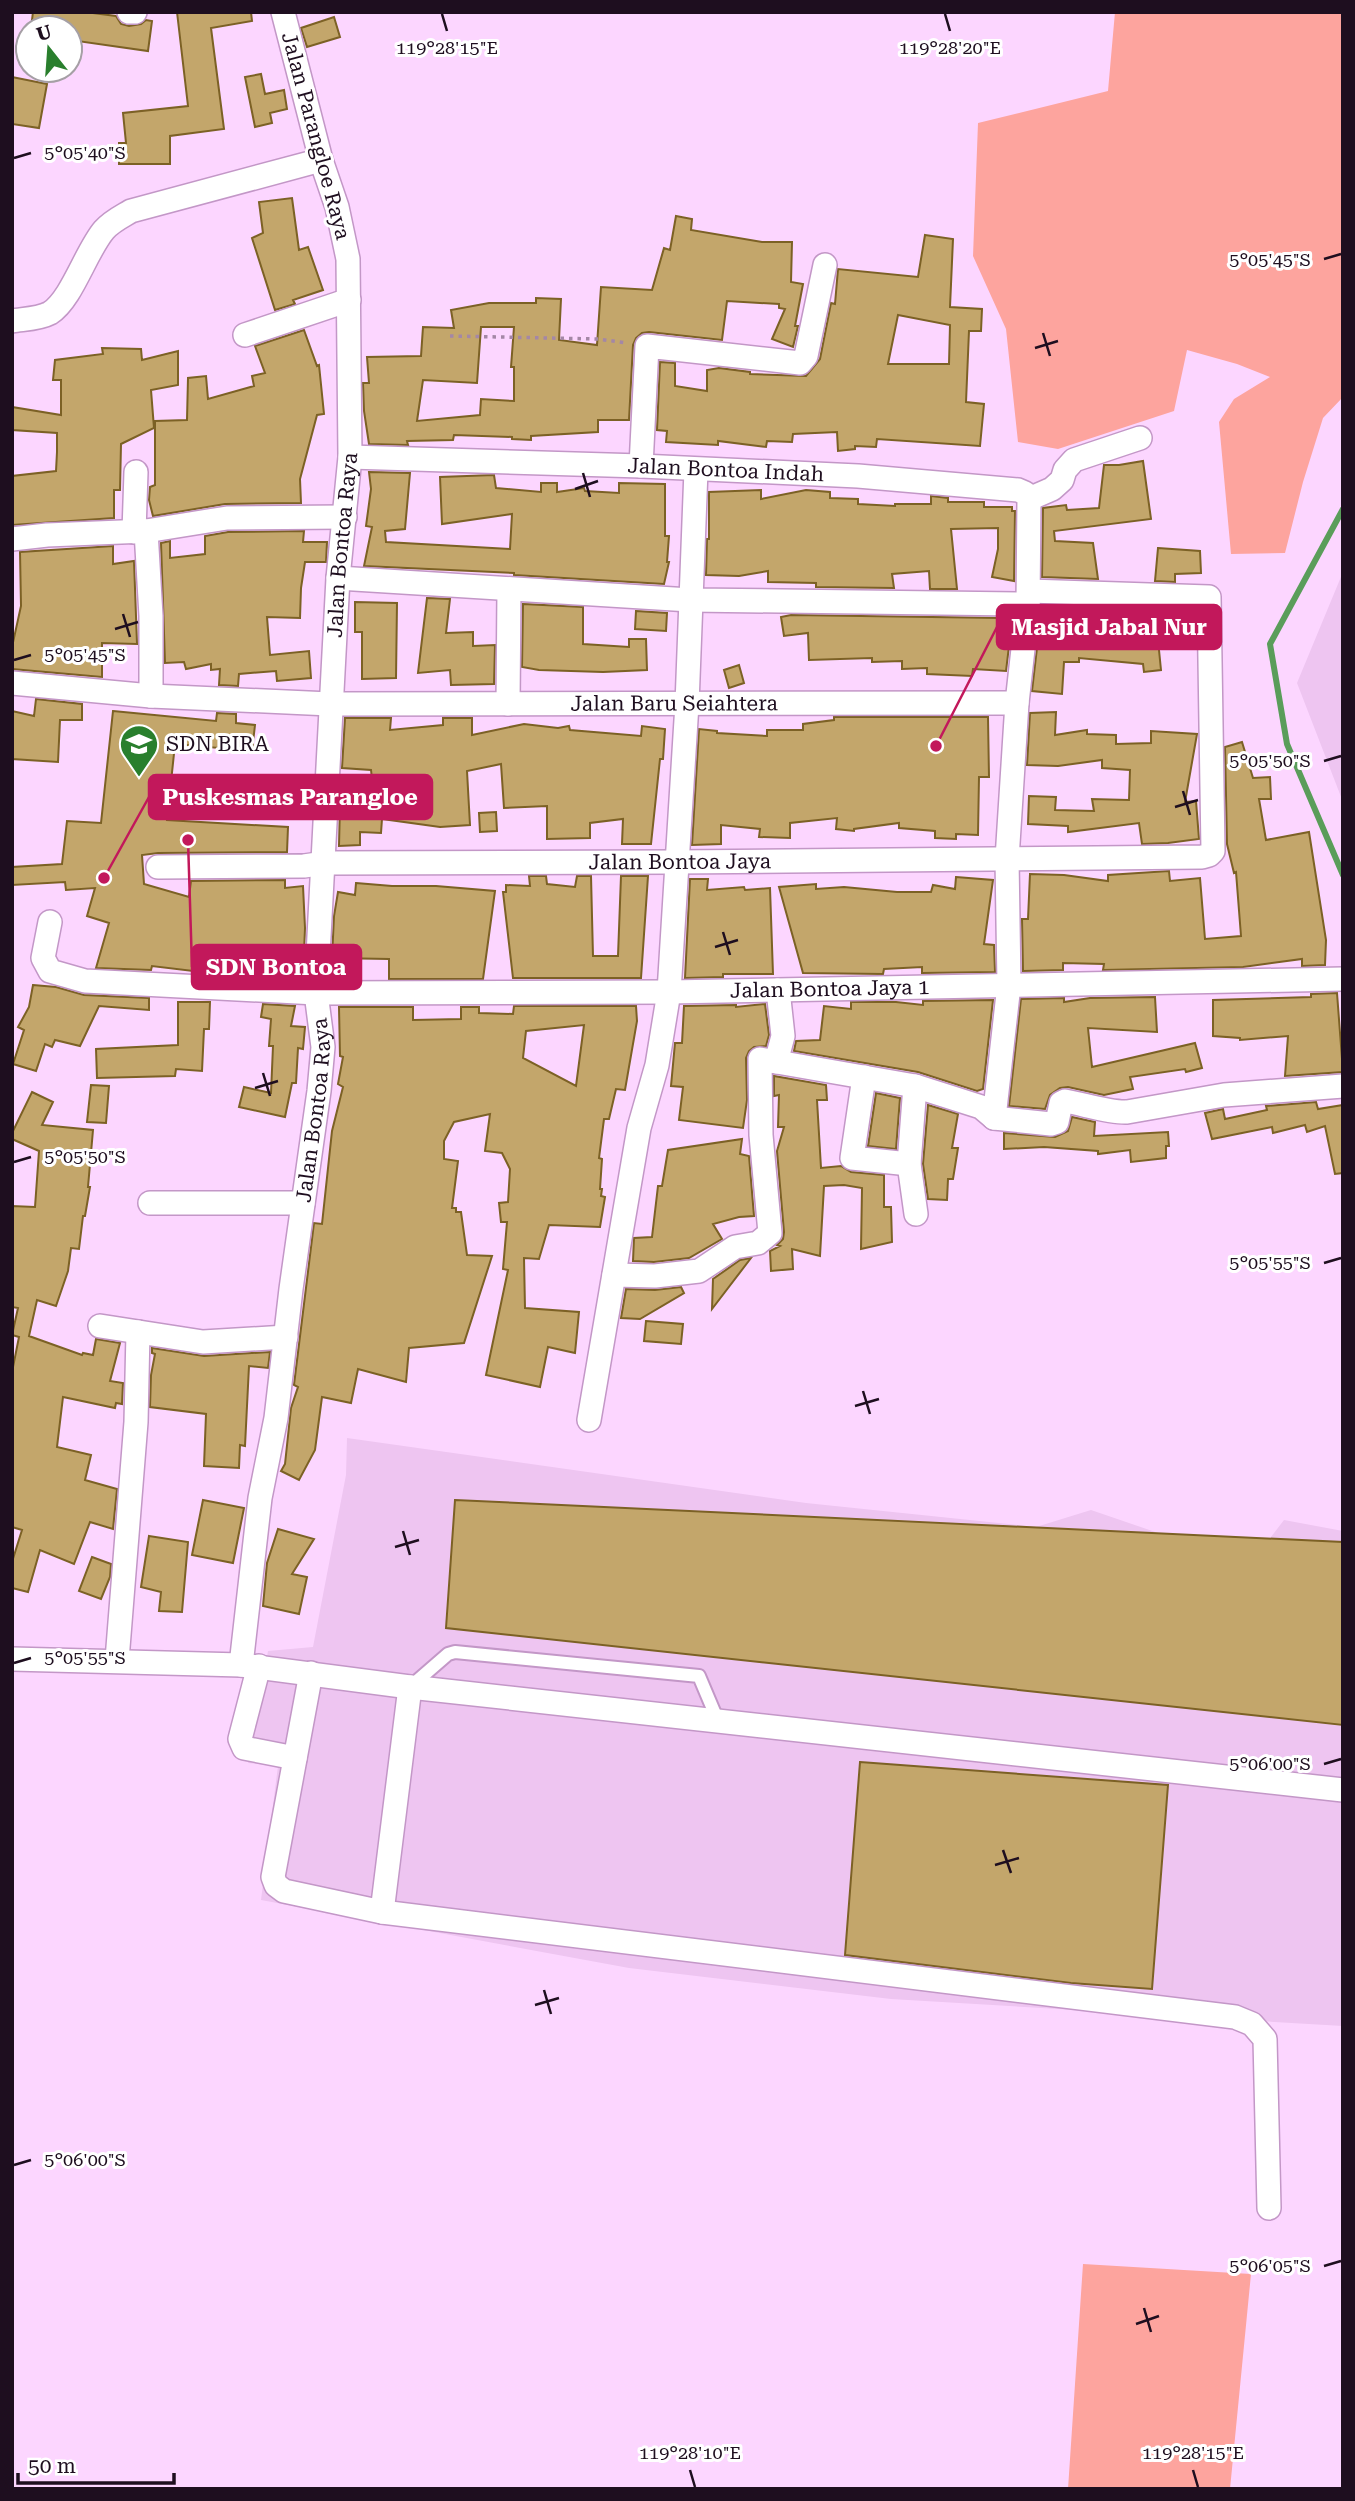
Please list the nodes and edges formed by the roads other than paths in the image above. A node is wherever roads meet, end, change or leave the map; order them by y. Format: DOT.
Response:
graph roads {
  1 [pos="129,12"];
  2 [pos="135,12"];
  3 [pos="283,12"];
  4 [pos="321,160"];
  5 [pos="348,259"];
  6 [pos="825,265"];
  7 [pos="349,300"];
  8 [pos="12,321"];
  9 [pos="244,335"];
  10 [pos="1140,438"];
  11 [pos="349,457"];
  12 [pos="641,466"];
  13 [pos="696,470"];
  14 [pos="136,472"];
  15 [pos="1024,494"];
  16 [pos="345,517"];
  17 [pos="140,531"];
  18 [pos="13,546"];
  19 [pos="338,578"];
  20 [pos="509,589"];
  21 [pos="1029,597"];
  22 [pos="690,600"];
  23 [pos="12,683"];
  24 [pos="150,696"];
  25 [pos="330,704"];
  26 [pos="508,704"];
  27 [pos="687,704"];
  28 [pos="1017,704"];
  29 [pos="1007,859"];
  30 [pos="676,862"];
  31 [pos="325,863"];
  32 [pos="158,867"];
  33 [pos="50,922"];
  34 [pos="1343,979"];
  35 [pos="1009,985"];
  36 [pos="778,990"];
  37 [pos="669,992"];
  38 [pos="316,993"];
  39 [pos="776,1062"];
  40 [pos="864,1077"];
  41 [pos="915,1086"];
  42 [pos="1343,1086"];
  43 [pos="994,1118"];
  44 [pos="909,1164"];
  45 [pos="150,1203"];
  46 [pos="303,1203"];
  47 [pos="916,1214"];
  48 [pos="614,1275"];
  49 [pos="100,1326"];
  50 [pos="138,1332"];
  51 [pos="286,1337"];
  52 [pos="589,1420"];
  53 [pos="12,1659"];
  54 [pos="117,1660"];
  55 [pos="250,1665"];
  56 [pos="311,1673"];
  57 [pos="410,1687"];
  58 [pos="718,1721"];
  59 [pos="295,1758"];
  60 [pos="1343,1790"];
  61 [pos="383,1912"];
  62 [pos="1269,2208"];
  1 -- 2 [label="street"];
  3 -- 4 [label="street, Jalan Parangloe Raya"];
  4 -- 5 [label="street, Jalan Parangloe Raya"];
  4 -- 8 [label="street"];
  5 -- 7 [label="street, Jalan Bontoa Raya"];
  6 -- 12 [label="street"];
  7 -- 9 [label="street"];
  7 -- 11 [label="street, Jalan Bontoa Raya"];
  10 -- 15 [label="street"];
  11 -- 12 [label="street, Jalan Bontoa Indah"];
  11 -- 16 [label="street, Jalan Bontoa Raya"];
  12 -- 13 [label="street, Jalan Bontoa Indah"];
  13 -- 15 [label="street, Jalan Bontoa Indah"];
  13 -- 22 [label="street"];
  14 -- 17 [label="street"];
  15 -- 21 [label="street"];
  16 -- 17 [label="street"];
  16 -- 19 [label="street, Jalan Bontoa Raya"];
  17 -- 18 [label="street"];
  17 -- 24 [label="street"];
  19 -- 20 [label="street"];
  19 -- 25 [label="street, Jalan Bontoa Raya"];
  20 -- 22 [label="street"];
  20 -- 26 [label="street"];
  21 -- 22 [label="street"];
  21 -- 28 [label="street"];
  21 -- 29 [label="street, Jalan Bontoa Jaya"];
  22 -- 27 [label="street"];
  23 -- 24 [label="street, Jalan Baru Seiahtera"];
  24 -- 25 [label="street, Jalan Baru Seiahtera"];
  25 -- 26 [label="street, Jalan Baru Seiahtera"];
  25 -- 31 [label="street, Jalan Bontoa Raya"];
  26 -- 27 [label="street, Jalan Baru Seiahtera"];
  27 -- 28 [label="street, Jalan Baru Seiahtera"];
  27 -- 30 [label="street"];
  28 -- 29 [label="street"];
  29 -- 30 [label="street, Jalan Bontoa Jaya"];
  29 -- 35 [label="street"];
  30 -- 31 [label="street, Jalan Bontoa Jaya"];
  30 -- 37 [label="street"];
  31 -- 32 [label="street, Jalan Bontoa Jaya"];
  31 -- 38 [label="street, Jalan Bontoa Raya"];
  33 -- 38 [label="street, Jalan Bontoa Jaya 1"];
  34 -- 35 [label="street, Jalan Bontoa Jaya 1"];
  35 -- 36 [label="street, Jalan Bontoa Jaya 1"];
  35 -- 43 [label="street"];
  36 -- 37 [label="street, Jalan Bontoa Jaya 1"];
  36 -- 39 [label="street"];
  37 -- 38 [label="street, Jalan Bontoa Jaya 1"];
  37 -- 48 [label="street"];
  38 -- 46 [label="street, Jalan Bontoa Raya"];
  39 -- 40 [label="street"];
  39 -- 48 [label="street"];
  40 -- 41 [label="street"];
  40 -- 44 [label="street"];
  41 -- 43 [label="street"];
  41 -- 44 [label="street"];
  42 -- 43 [label="street"];
  44 -- 47 [label="street"];
  45 -- 46 [label="street"];
  46 -- 51 [label="street, Jalan Bontoa Raya"];
  48 -- 52 [label="street"];
  49 -- 50 [label="street"];
  50 -- 51 [label="street"];
  50 -- 54 [label="street"];
  51 -- 55 [label="street, Jalan Bontoa Raya"];
  53 -- 54 [label="street"];
  54 -- 55 [label="street"];
  55 -- 56 [label="street"];
  55 -- 59 [label="street, Jalan Bontoa Raya"];
  56 -- 57 [label="street"];
  56 -- 59 [label="street"];
  57 -- 58 [label="street"];
  57 -- 58 [label="lane"];
  57 -- 61 [label="street"];
  58 -- 60 [label="street"];
  59 -- 61 [label="street"];
  61 -- 62 [label="street"];
}
